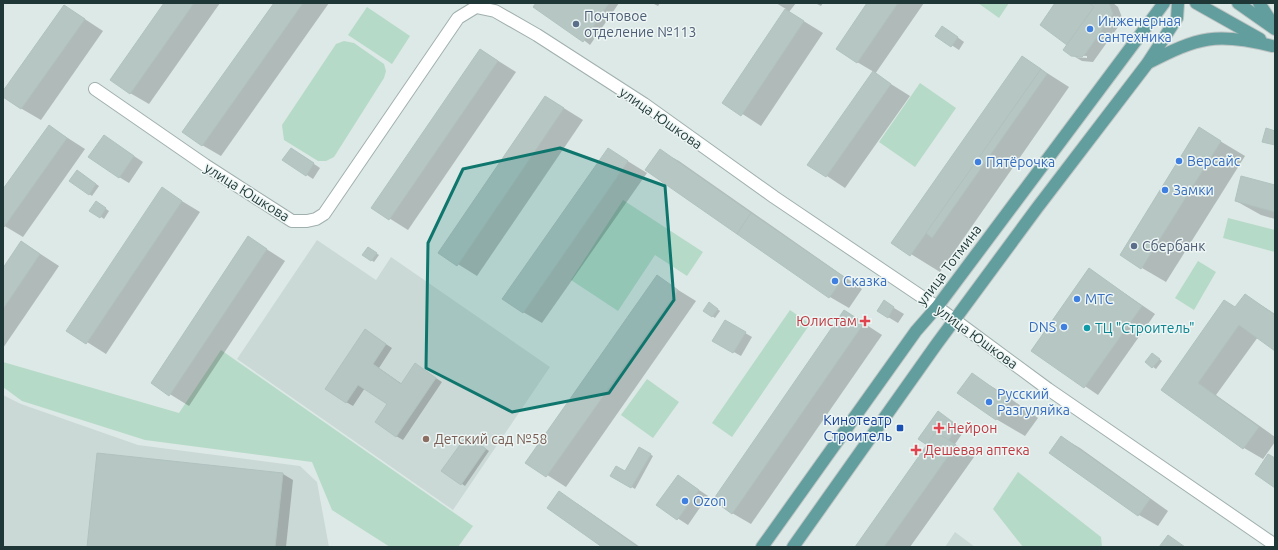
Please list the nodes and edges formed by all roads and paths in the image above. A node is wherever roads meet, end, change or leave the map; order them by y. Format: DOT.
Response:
graph roads {
  1 [pos="1164,3"];
  2 [pos="1178,3"];
  3 [pos="1196,3"];
  4 [pos="1238,3"];
  5 [pos="1259,3"];
  6 [pos="1275,28"];
  7 [pos="1274,46"];
  8 [pos="1147,64"];
  9 [pos="95,89"];
  10 [pos="937,307"];
  11 [pos="954,321"];
  12 [pos="1275,545"];
  13 [pos="762,547"];
  14 [pos="793,547"];
  1 -- 10 [label="main road, улица Тотмина"];
  2 -- 8 [label="main road"];
  3 -- 7 [label="main road"];
  4 -- 6 [label="main road"];
  5 -- 6 [label="main road"];
  7 -- 8 [label="main road"];
  8 -- 11 [label="main road"];
  9 -- 10 [label="street, улица Юшкова"];
  10 -- 11 [label="street, улица Юшкова"];
  10 -- 13 [label="main road, улица Тотмина"];
  11 -- 12 [label="street, улица Юшкова"];
  11 -- 14 [label="main road"];
}
